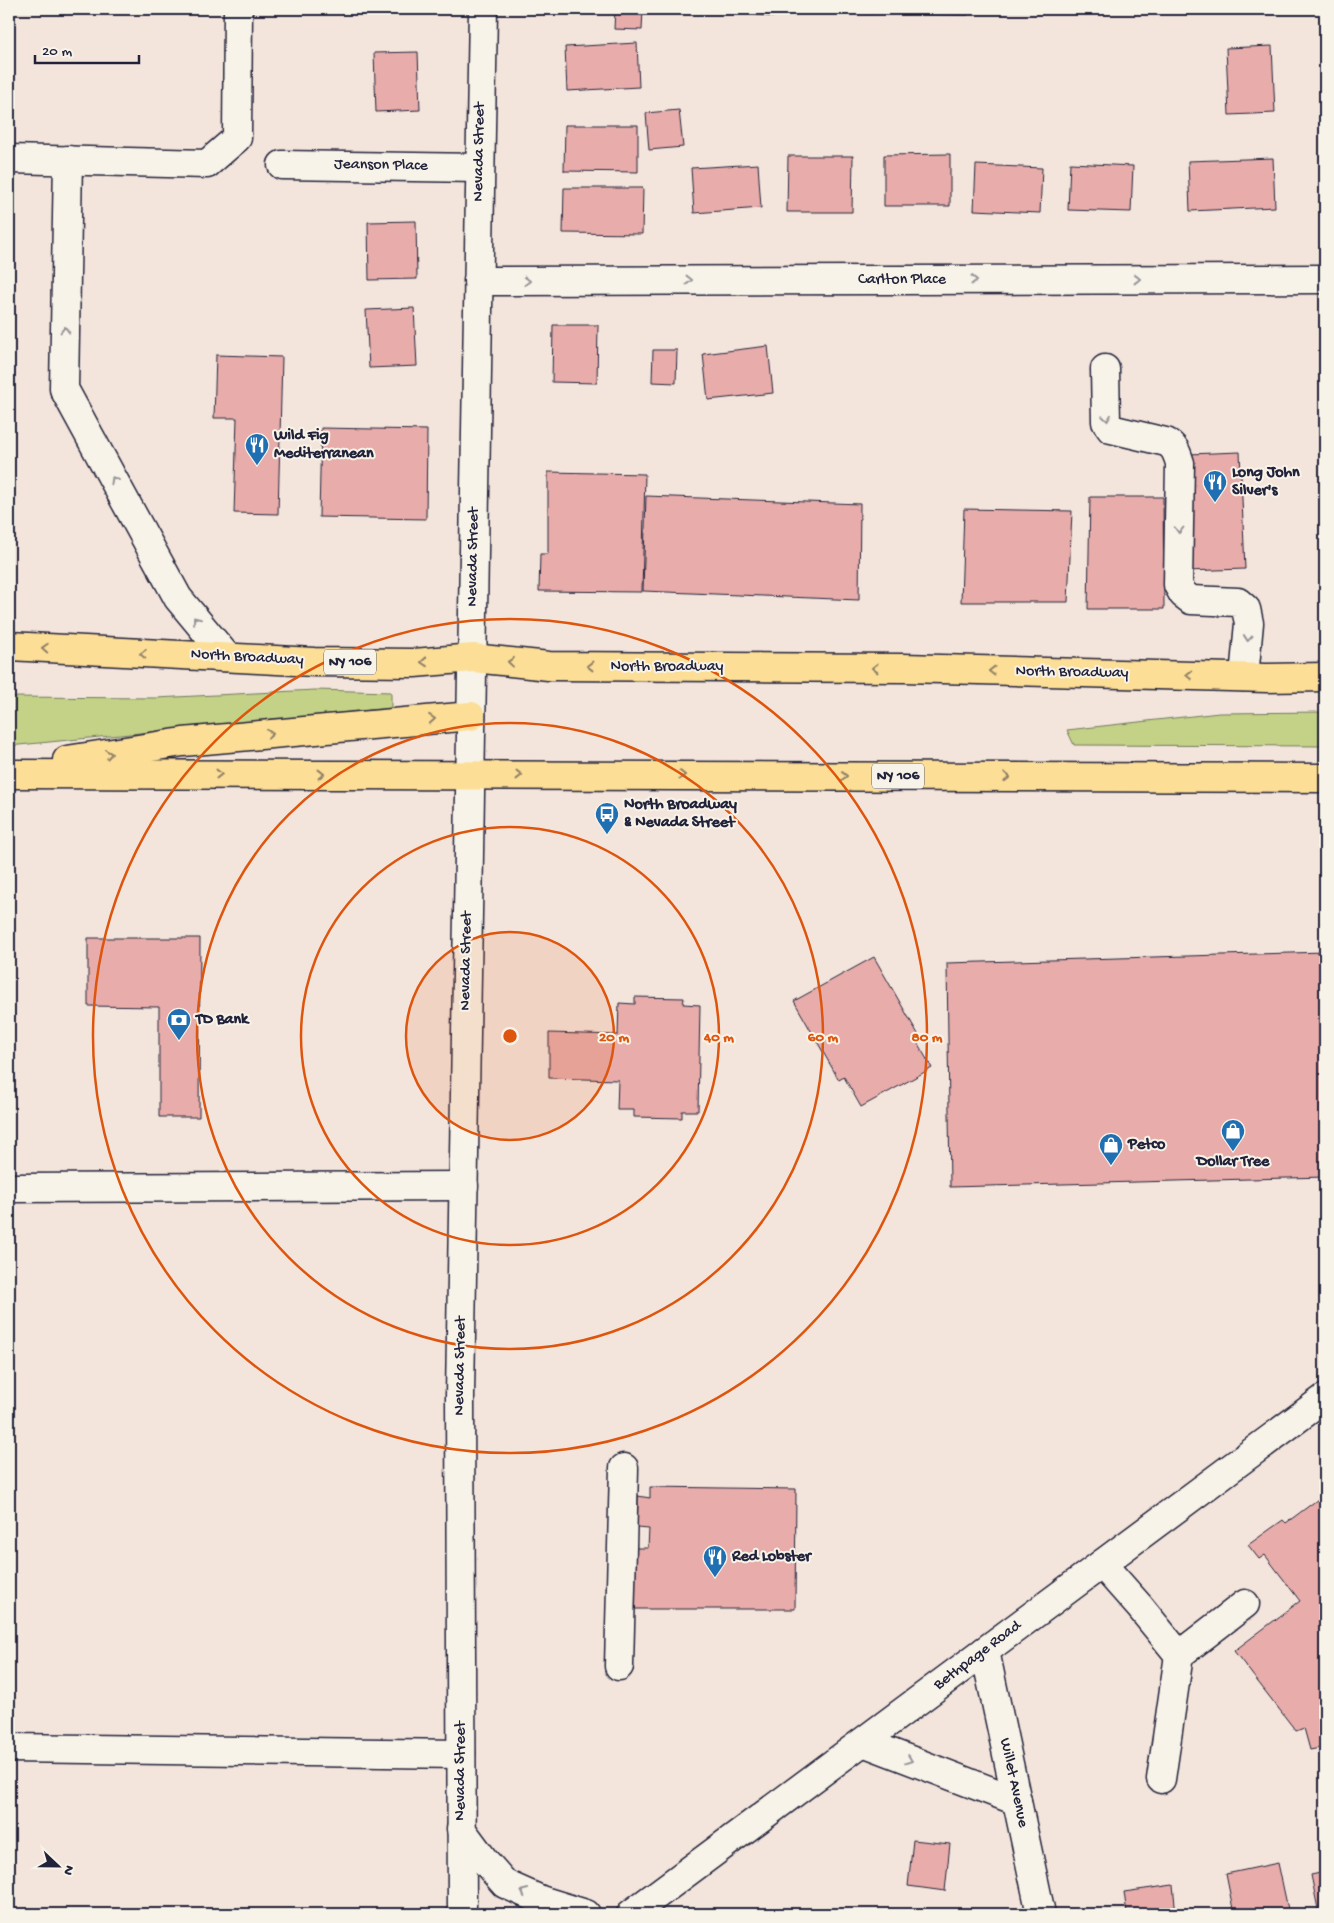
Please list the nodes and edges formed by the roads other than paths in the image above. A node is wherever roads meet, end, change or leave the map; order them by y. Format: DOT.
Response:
graph roads {
  1 [pos="238,9"];
  2 [pos="483,9"];
  3 [pos="9,159"];
  4 [pos="68,160"];
  5 [pos="282,165"];
  6 [pos="479,168"];
  7 [pos="1325,279"];
  8 [pos="478,281"];
  9 [pos="1105,369"];
  10 [pos="9,646"];
  11 [pos="227,658"];
  12 [pos="472,658"];
  13 [pos="1244,676"];
  14 [pos="1325,677"];
  15 [pos="471,716"];
  16 [pos="9,772"];
  17 [pos="470,774"];
  18 [pos="1325,778"];
  19 [pos="464,1186"];
  20 [pos="9,1188"];
  21 [pos="1325,1398"];
  22 [pos="624,1468"];
  23 [pos="1102,1564"];
  24 [pos="1245,1604"];
  25 [pos="985,1651"];
  26 [pos="1179,1655"];
  27 [pos="619,1666"];
  28 [pos="863,1742"];
  29 [pos="9,1748"];
  30 [pos="461,1754"];
  31 [pos="1161,1778"];
  32 [pos="1017,1802"];
  33 [pos="461,1830"];
  34 [pos="462,1914"];
  35 [pos="586,1914"];
  36 [pos="631,1914"];
  37 [pos="1041,1914"];
  1 -- 4 [label="street"];
  2 -- 6 [label="street, Nevada Street"];
  3 -- 4 [label="street"];
  11 -- 4 [label="street, one-way"];
  5 -- 6 [label="street, Jeanson Place"];
  6 -- 8 [label="street, Nevada Street"];
  8 -- 7 [label="street, Carlton Place, one-way"];
  8 -- 12 [label="street, Nevada Street"];
  9 -- 13 [label="street, one-way"];
  11 -- 10 [label="main road, North Broadway / NY 106, one-way"];
  12 -- 11 [label="main road, North Broadway / NY 106, one-way"];
  13 -- 12 [label="main road, North Broadway / NY 106, one-way"];
  12 -- 15 [label="street, Nevada Street"];
  13 -- 14 [label="main road, North Broadway / NY 106"];
  16 -- 15 [label="main road, one-way"];
  15 -- 17 [label="street, Nevada Street"];
  16 -- 17 [label="main road, NY 106, one-way"];
  17 -- 18 [label="main road, NY 106, one-way"];
  17 -- 19 [label="street, Nevada Street"];
  19 -- 20 [label="street"];
  19 -- 30 [label="street, Nevada Street"];
  21 -- 23 [label="street, Bethpage Road"];
  22 -- 27 [label="street"];
  23 -- 25 [label="street, Bethpage Road"];
  23 -- 26 [label="street"];
  24 -- 26 [label="street"];
  25 -- 28 [label="street, Bethpage Road"];
  25 -- 32 [label="street, Willet Avenue"];
  26 -- 31 [label="street"];
  28 -- 32 [label="street, one-way"];
  28 -- 36 [label="street, Bethpage Road"];
  29 -- 30 [label="street"];
  30 -- 33 [label="street, Nevada Street"];
  32 -- 37 [label="street, Willet Avenue"];
  33 -- 34 [label="street, Nevada Street"];
  35 -- 33 [label="street, one-way"];
}
